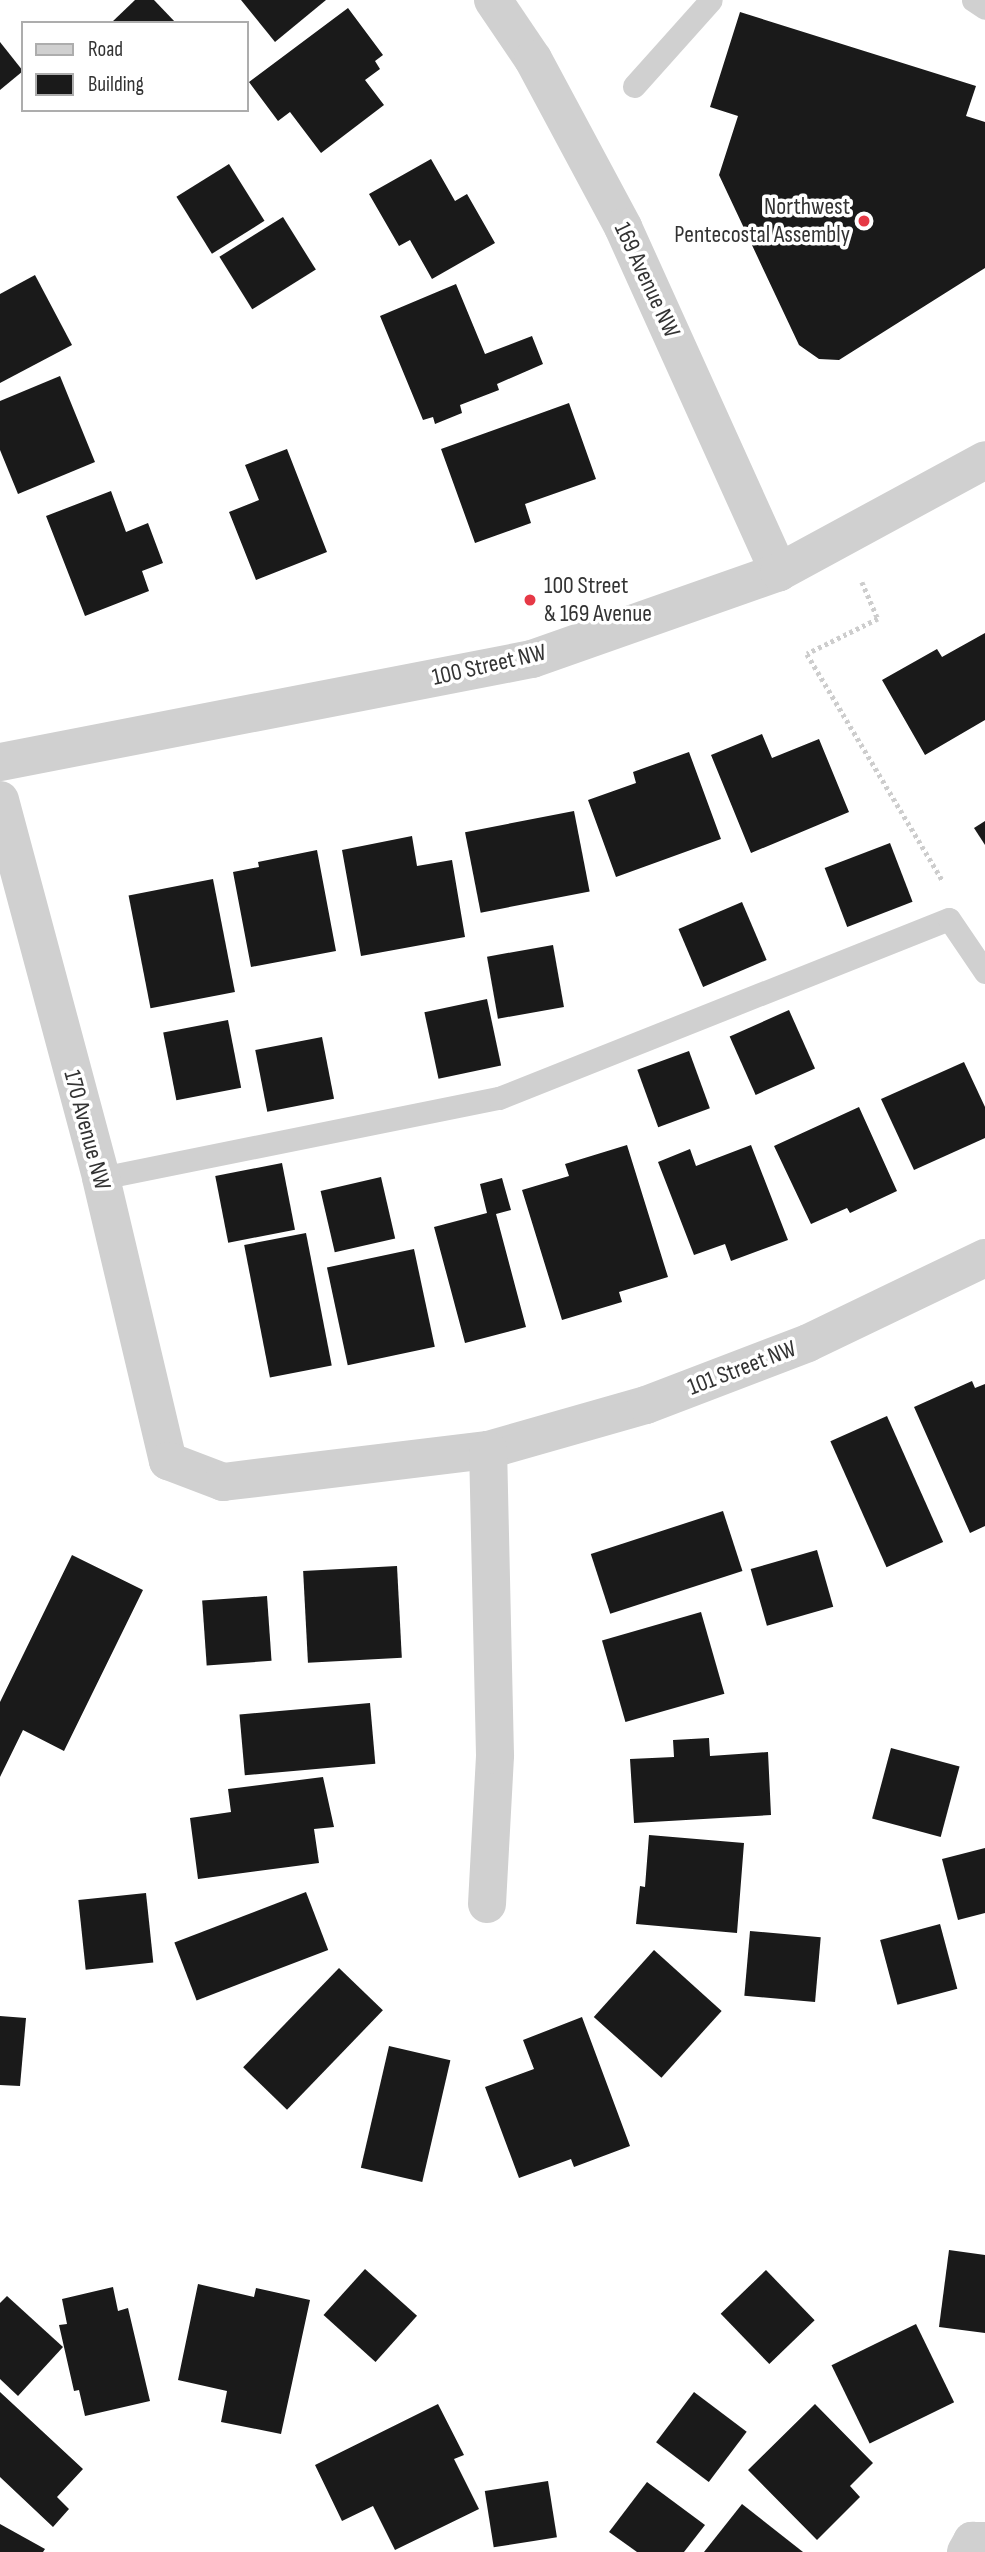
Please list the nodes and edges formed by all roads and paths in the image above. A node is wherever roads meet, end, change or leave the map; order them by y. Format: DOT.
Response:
graph roads {
  1 [pos="493,0"];
  2 [pos="711,0"];
  3 [pos="973,0"];
  4 [pos="985,8"];
  5 [pos="634,86"];
  6 [pos="985,460"];
  7 [pos="844,537"];
  8 [pos="779,572"];
  9 [pos="0,762"];
  10 [pos="0,800"];
  11 [pos="949,919"];
  12 [pos="985,972"];
  13 [pos="101,1178"];
  14 [pos="985,1258"];
  15 [pos="488,1450"];
  16 [pos="168,1461"];
  17 [pos="487,1904"];
  18 [pos="985,2542"];
  19 [pos="965,2552"];
  1 -- 8 [label="street, 169 Avenue NW"];
  2 -- 5 [label="lane"];
  3 -- 4 [label="lane"];
  6 -- 7 [label="street, 100 Street NW"];
  7 -- 8 [label="street, 100 Street NW"];
  7 -- 11 [label="path"];
  8 -- 9 [label="street, 100 Street NW"];
  10 -- 13 [label="street, 170 Avenue NW"];
  11 -- 12 [label="lane"];
  11 -- 13 [label="lane"];
  13 -- 16 [label="street, 170 Avenue NW"];
  14 -- 15 [label="street, 101 Street NW"];
  15 -- 16 [label="street, 101 Street NW"];
  15 -- 17 [label="street"];
  18 -- 19 [label="street"];
}
